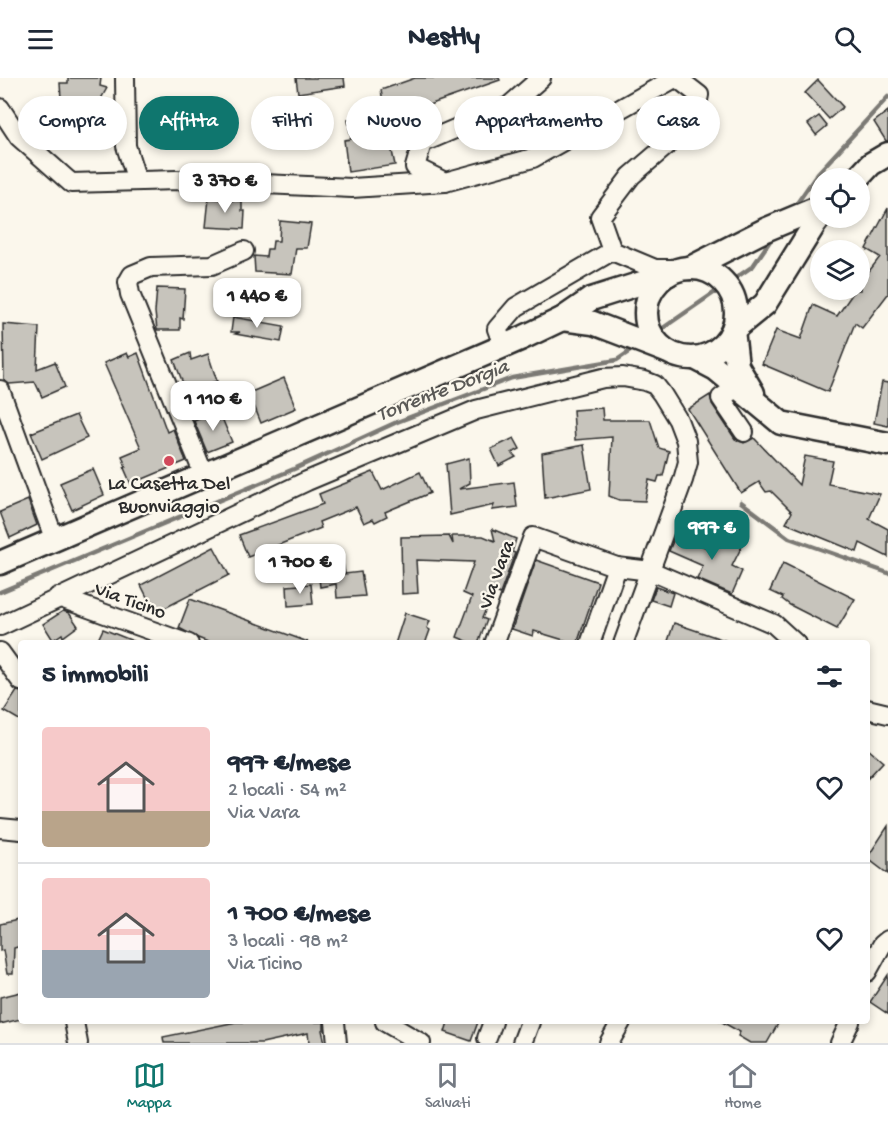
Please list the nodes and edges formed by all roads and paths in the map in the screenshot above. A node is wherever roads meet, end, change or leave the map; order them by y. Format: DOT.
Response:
graph roads {
  1 [pos="125,78"];
  2 [pos="676,78"];
  3 [pos="540,79"];
  4 [pos="0,108"];
  5 [pos="888,154"];
  6 [pos="868,168"];
  7 [pos="138,181"];
  8 [pos="445,182"];
  9 [pos="810,212"];
  10 [pos="812,228"];
  11 [pos="244,251"];
  12 [pos="612,251"];
  13 [pos="679,271"];
  14 [pos="562,320"];
  15 [pos="733,330"];
  16 [pos="652,341"];
  17 [pos="503,345"];
  18 [pos="695,358"];
  19 [pos="736,387"];
  20 [pos="0,390"];
  21 [pos="770,416"];
  22 [pos="744,432"];
  23 [pos="888,444"];
  24 [pos="204,475"];
  25 [pos="54,538"];
  26 [pos="0,563"];
  27 [pos="617,567"];
  28 [pos="651,571"];
  29 [pos="58,597"];
  30 [pos="0,626"];
  31 [pos="178,640"];
  32 [pos="495,640"];
  33 [pos="591,640"];
  34 [pos="625,640"];
  35 [pos="792,640"];
  36 [pos="0,652"];
  37 [pos="18,677"];
  38 [pos="870,710"];
  39 [pos="888,714"];
  40 [pos="0,828"];
  41 [pos="18,830"];
  42 [pos="888,940"];
  43 [pos="870,967"];
  44 [pos="74,1024"];
  45 [pos="335,1024"];
  46 [pos="388,1024"];
  47 [pos="620,1024"];
  48 [pos="849,1024"];
  49 [pos="78,1043"];
  50 [pos="337,1043"];
  51 [pos="421,1043"];
  52 [pos="609,1043"];
  53 [pos="840,1043"];
  1 -- 7 [label="street"];
  2 -- 8 [label="street"];
  2 -- 12 [label="street"];
  3 -- 8 [label="street"];
  4 -- 7 [label="street"];
  5 -- 6 [label="main road"];
  7 -- 8 [label="street"];
  9 -- 13 [label="main road"];
  10 -- 15 [label="main road"];
  11 -- 24 [label="street"];
  12 -- 13 [label="street"];
  12 -- 17 [label="street"];
  13 -- 14 [label="main road"];
  13 -- 15 [label="main road"];
  13 -- 16 [label="main road"];
  14 -- 16 [label="main road"];
  14 -- 17 [label="main road"];
  15 -- 18 [label="main road"];
  15 -- 21 [label="main road"];
  16 -- 18 [label="main road"];
  17 -- 24 [label="main road"];
  18 -- 19 [label="main road"];
  19 -- 21 [label="main road"];
  19 -- 22 [label="street"];
  20 -- 25 [label="street"];
  21 -- 23 [label="main road"];
  24 -- 25 [label="main road"];
  25 -- 26 [label="main road"];
  27 -- 28 [label="street, Via Vara"];
  27 -- 32 [label="street, Via Vara"];
  27 -- 33 [label="street"];
  28 -- 29 [label="street"];
  28 -- 34 [label="street"];
  28 -- 35 [label="street, Via Vara"];
  29 -- 30 [label="street"];
  29 -- 31 [label="street, Via Ticino"];
  36 -- 37 [label="street"];
  38 -- 39 [label="street"];
  40 -- 41 [label="street"];
  42 -- 43 [label="street"];
  44 -- 49 [label="street"];
  45 -- 50 [label="street"];
  46 -- 51 [label="street"];
  47 -- 52 [label="street"];
  48 -- 53 [label="street"];
}
